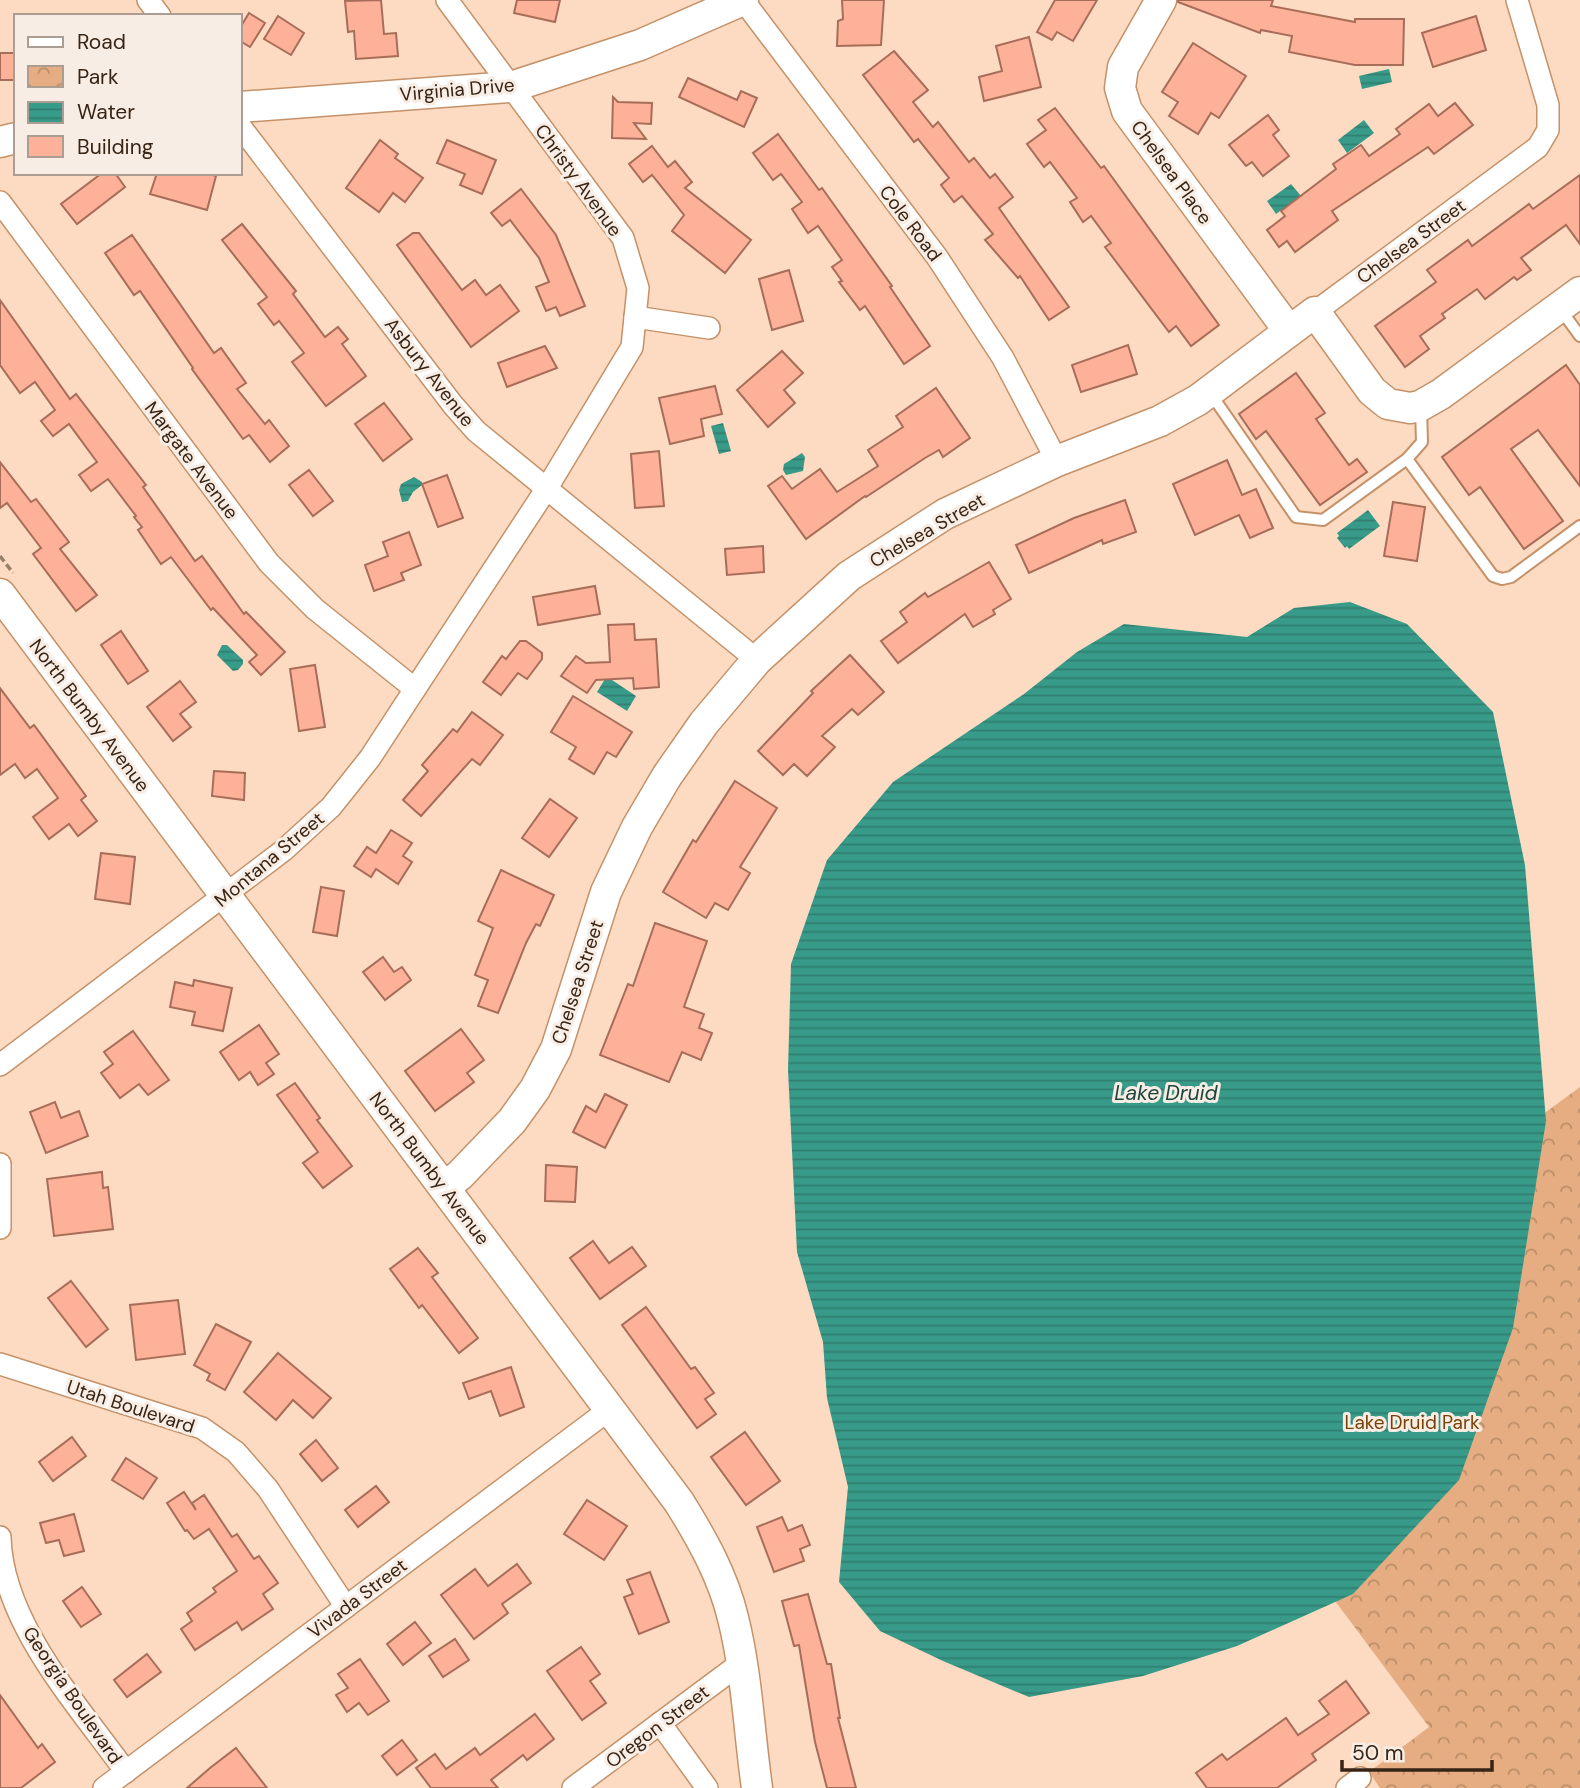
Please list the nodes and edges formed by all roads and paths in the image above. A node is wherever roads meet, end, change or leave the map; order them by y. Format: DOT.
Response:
graph roads {
  1 [pos="447,0"];
  2 [pos="743,0"];
  3 [pos="1161,0"];
  4 [pos="1517,0"];
  5 [pos="511,87"];
  6 [pos="242,107"];
  7 [pos="242,129"];
  8 [pos="0,202"];
  9 [pos="1570,300"];
  10 [pos="1315,312"];
  11 [pos="635,317"];
  12 [pos="709,328"];
  13 [pos="1289,331"];
  14 [pos="1580,336"];
  15 [pos="1210,391"];
  16 [pos="1420,406"];
  17 [pos="1407,459"];
  18 [pos="1057,461"];
  19 [pos="547,488"];
  20 [pos="1580,526"];
  21 [pos="0,594"];
  22 [pos="757,660"];
  23 [pos="415,690"];
  24 [pos="225,896"];
  25 [pos="0,1065"];
  26 [pos="0,1164"];
  27 [pos="445,1187"];
  28 [pos="0,1228"];
  29 [pos="0,1364"];
  30 [pos="610,1409"];
  31 [pos="0,1538"];
  32 [pos="346,1606"];
  33 [pos="741,1663"];
  34 [pos="660,1723"];
  35 [pos="126,1772"];
  36 [pos="104,1788"];
  37 [pos="573,1788"];
  38 [pos="708,1788"];
  39 [pos="757,1788"];
  1 -- 5 [label="street, Christy Avenue"];
  2 -- 5 [label="street, Virginia Drive"];
  2 -- 18 [label="street, Cole Road"];
  3 -- 13 [label="street, Chelsea Place"];
  4 -- 10 [label="street, Chelsea Street"];
  5 -- 6 [label="street, Virginia Drive"];
  5 -- 11 [label="street, Christy Avenue"];
  7 -- 19 [label="street, Asbury Avenue"];
  8 -- 23 [label="street, Margate Avenue"];
  9 -- 14 [label="lane"];
  9 -- 16 [label="street"];
  10 -- 13 [label="street, Chelsea Street"];
  10 -- 16 [label="street"];
  11 -- 12 [label="street"];
  11 -- 19 [label="street, Christy Avenue"];
  13 -- 15 [label="street, Chelsea Street"];
  15 -- 17 [label="lane"];
  15 -- 18 [label="street, Chelsea Street"];
  16 -- 17 [label="lane"];
  17 -- 20 [label="lane"];
  18 -- 22 [label="street, Chelsea Street"];
  19 -- 22 [label="street, Asbury Avenue"];
  19 -- 23 [label="street, Montana Street"];
  21 -- 24 [label="street, North Bumby Avenue"];
  22 -- 27 [label="street, Chelsea Street"];
  23 -- 24 [label="street, Montana Street"];
  24 -- 25 [label="street, Montana Street"];
  24 -- 27 [label="street, North Bumby Avenue"];
  26 -- 28 [label="street"];
  27 -- 30 [label="street, North Bumby Avenue"];
  29 -- 32 [label="street, Utah Boulevard"];
  30 -- 32 [label="street, Vivada Street"];
  30 -- 33 [label="street, North Bumby Avenue"];
  31 -- 35 [label="street, Georgia Boulevard"];
  32 -- 35 [label="street, Vivada Street"];
  33 -- 34 [label="street, Oregon Street"];
  33 -- 39 [label="street, North Bumby Avenue"];
  34 -- 37 [label="street, Oregon Street"];
  34 -- 38 [label="street"];
  35 -- 36 [label="street, Vivada Street"];
}
